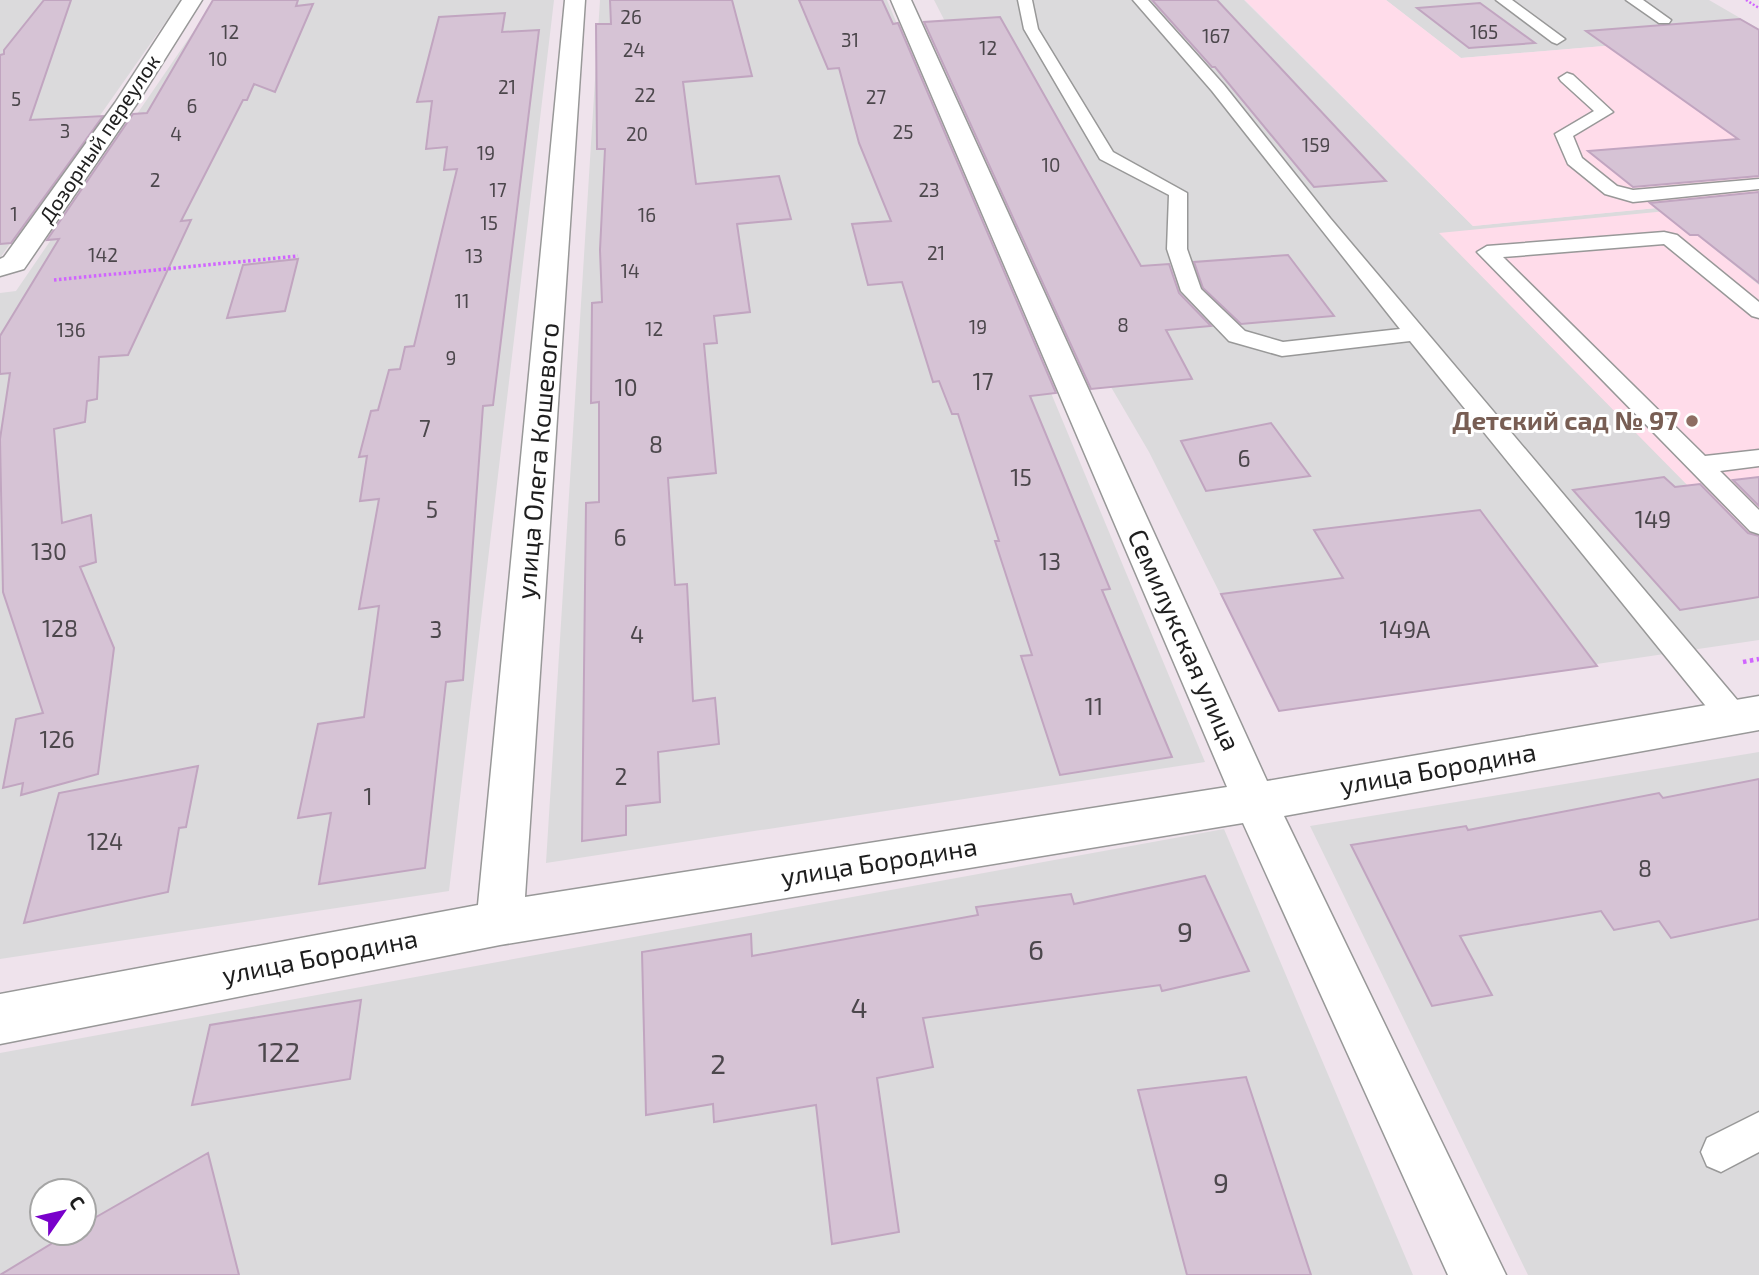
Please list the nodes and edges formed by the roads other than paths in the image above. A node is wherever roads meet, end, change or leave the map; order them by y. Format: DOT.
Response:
graph roads {
  1 [pos="192,0"];
  2 [pos="575,0"];
  3 [pos="901,0"];
  4 [pos="1025,0"];
  5 [pos="1140,0"];
  6 [pos="1503,0"];
  7 [pos="1633,0"];
  8 [pos="1664,20"];
  9 [pos="1557,39"];
  10 [pos="1567,78"];
  11 [pos="1759,184"];
  12 [pos="7,266"];
  13 [pos="1759,312"];
  14 [pos="1415,334"];
  15 [pos="1759,458"];
  16 [pos="1699,465"];
  17 [pos="1759,525"];
  18 [pos="1746,715"];
  19 [pos="1255,802"];
  20 [pos="500,923"];
  21 [pos="0,1019"];
  22 [pos="1759,1131"];
  23 [pos="1721,1152"];
  24 [pos="1477,1275"];
  1 -- 12 [label="street, Дозорный переулок"];
  2 -- 20 [label="street, улица Олега Кошевого"];
  3 -- 19 [label="street, Семилукская улица"];
  4 -- 14 [label="lane"];
  5 -- 14 [label="lane"];
  6 -- 9 [label="lane"];
  7 -- 8 [label="lane"];
  10 -- 11 [label="lane"];
  13 -- 16 [label="lane"];
  14 -- 18 [label="lane"];
  15 -- 16 [label="lane"];
  16 -- 17 [label="lane"];
  18 -- 19 [label="street, улица Бородина"];
  19 -- 20 [label="street, улица Бородина"];
  19 -- 24 [label="street, Семилукская улица"];
  20 -- 21 [label="street, улица Бородина"];
  22 -- 23 [label="lane"];
}
